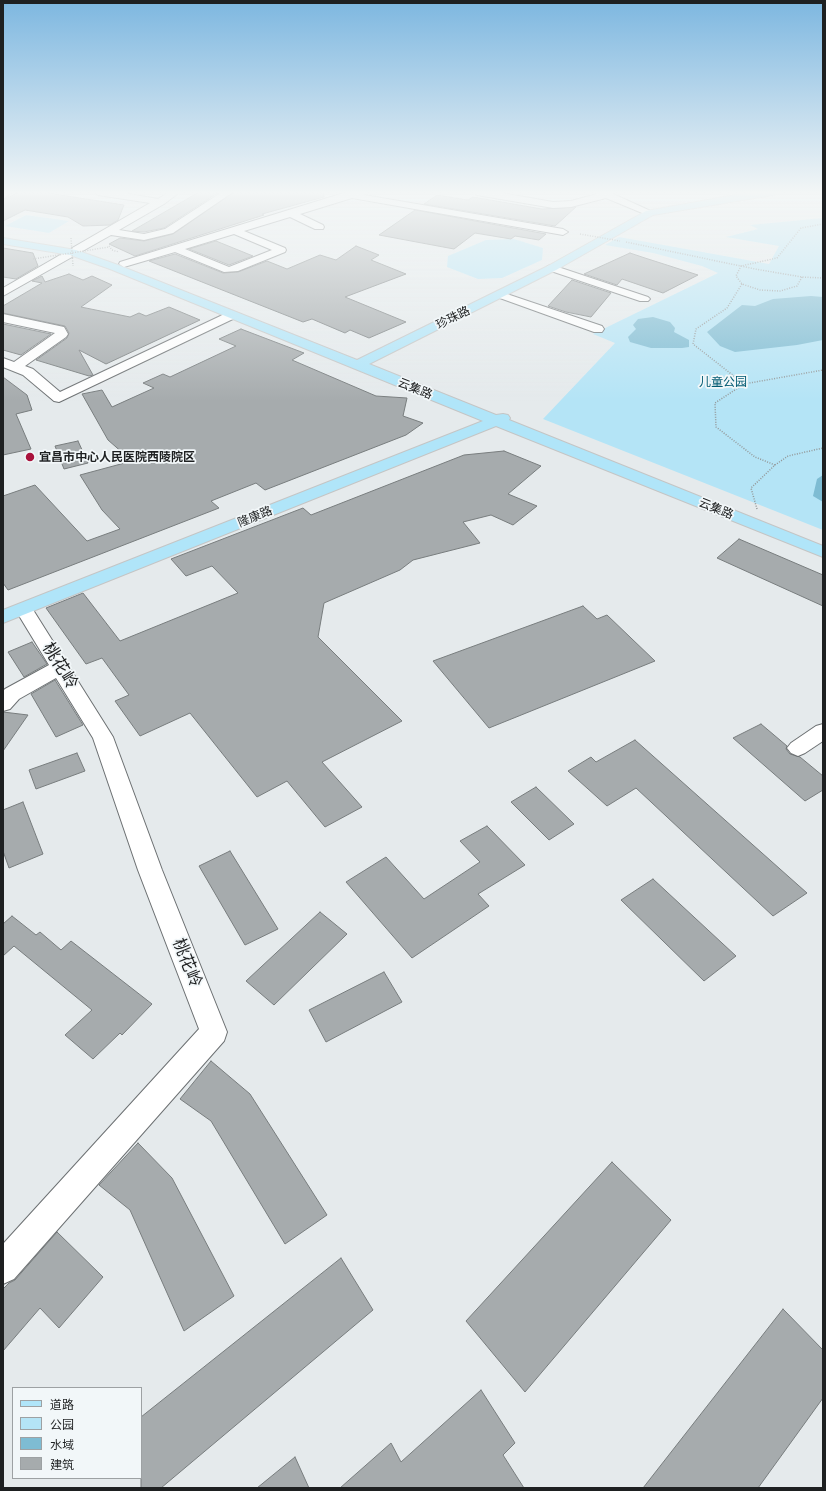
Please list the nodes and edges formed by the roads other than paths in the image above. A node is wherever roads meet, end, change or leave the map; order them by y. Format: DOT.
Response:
graph roads {
  1 [pos="57,262"];
  2 [pos="99,262"];
  3 [pos="114,262"];
  4 [pos="132,262"];
  5 [pos="207,262"];
  6 [pos="252,262"];
  7 [pos="553,262"];
  8 [pos="563,262"];
  9 [pos="124,264"];
  10 [pos="552,268"];
  11 [pos="3,293"];
  12 [pos="500,295"];
  13 [pos="644,299"];
  14 [pos="231,314"];
  15 [pos="3,318"];
  16 [pos="598,328"];
  17 [pos="357,361"];
  18 [pos="3,362"];
  19 [pos="16,366"];
  20 [pos="496,416"];
  21 [pos="823,543"];
  22 [pos="823,552"];
  23 [pos="14,608"];
  24 [pos="3,617"];
  25 [pos="60,667"];
  26 [pos="3,704"];
  27 [pos="823,731"];
  28 [pos="798,748"];
  29 [pos="3,1268"];
  1 -- 11 [label="street"];
  2 -- 14 [label="main road, 云集路"];
  3 -- 9 [label="main road, 云集路"];
  4 -- 9 [label="street"];
  5 -- 6 [label="street"];
  7 -- 17 [label="main road, 珍珠路"];
  8 -- 10 [label="main road, 珍珠路"];
  9 -- 17 [label="main road, 云集路"];
  10 -- 12 [label="main road, 珍珠路"];
  10 -- 13 [label="street"];
  12 -- 16 [label="street"];
  12 -- 17 [label="main road, 珍珠路"];
  14 -- 17 [label="main road, 云集路"];
  14 -- 19 [label="street"];
  15 -- 19 [label="street"];
  17 -- 20 [label="main road, 云集路"];
  18 -- 19 [label="street"];
  20 -- 21 [label="main road, 云集路"];
  20 -- 22 [label="main road, 云集路"];
  20 -- 23 [label="main road, 隆康路"];
  23 -- 24 [label="main road, 隆康路"];
  23 -- 25 [label="street, 桃花岭"];
  25 -- 26 [label="street"];
  25 -- 29 [label="street, 桃花岭"];
  27 -- 28 [label="street"];
}
